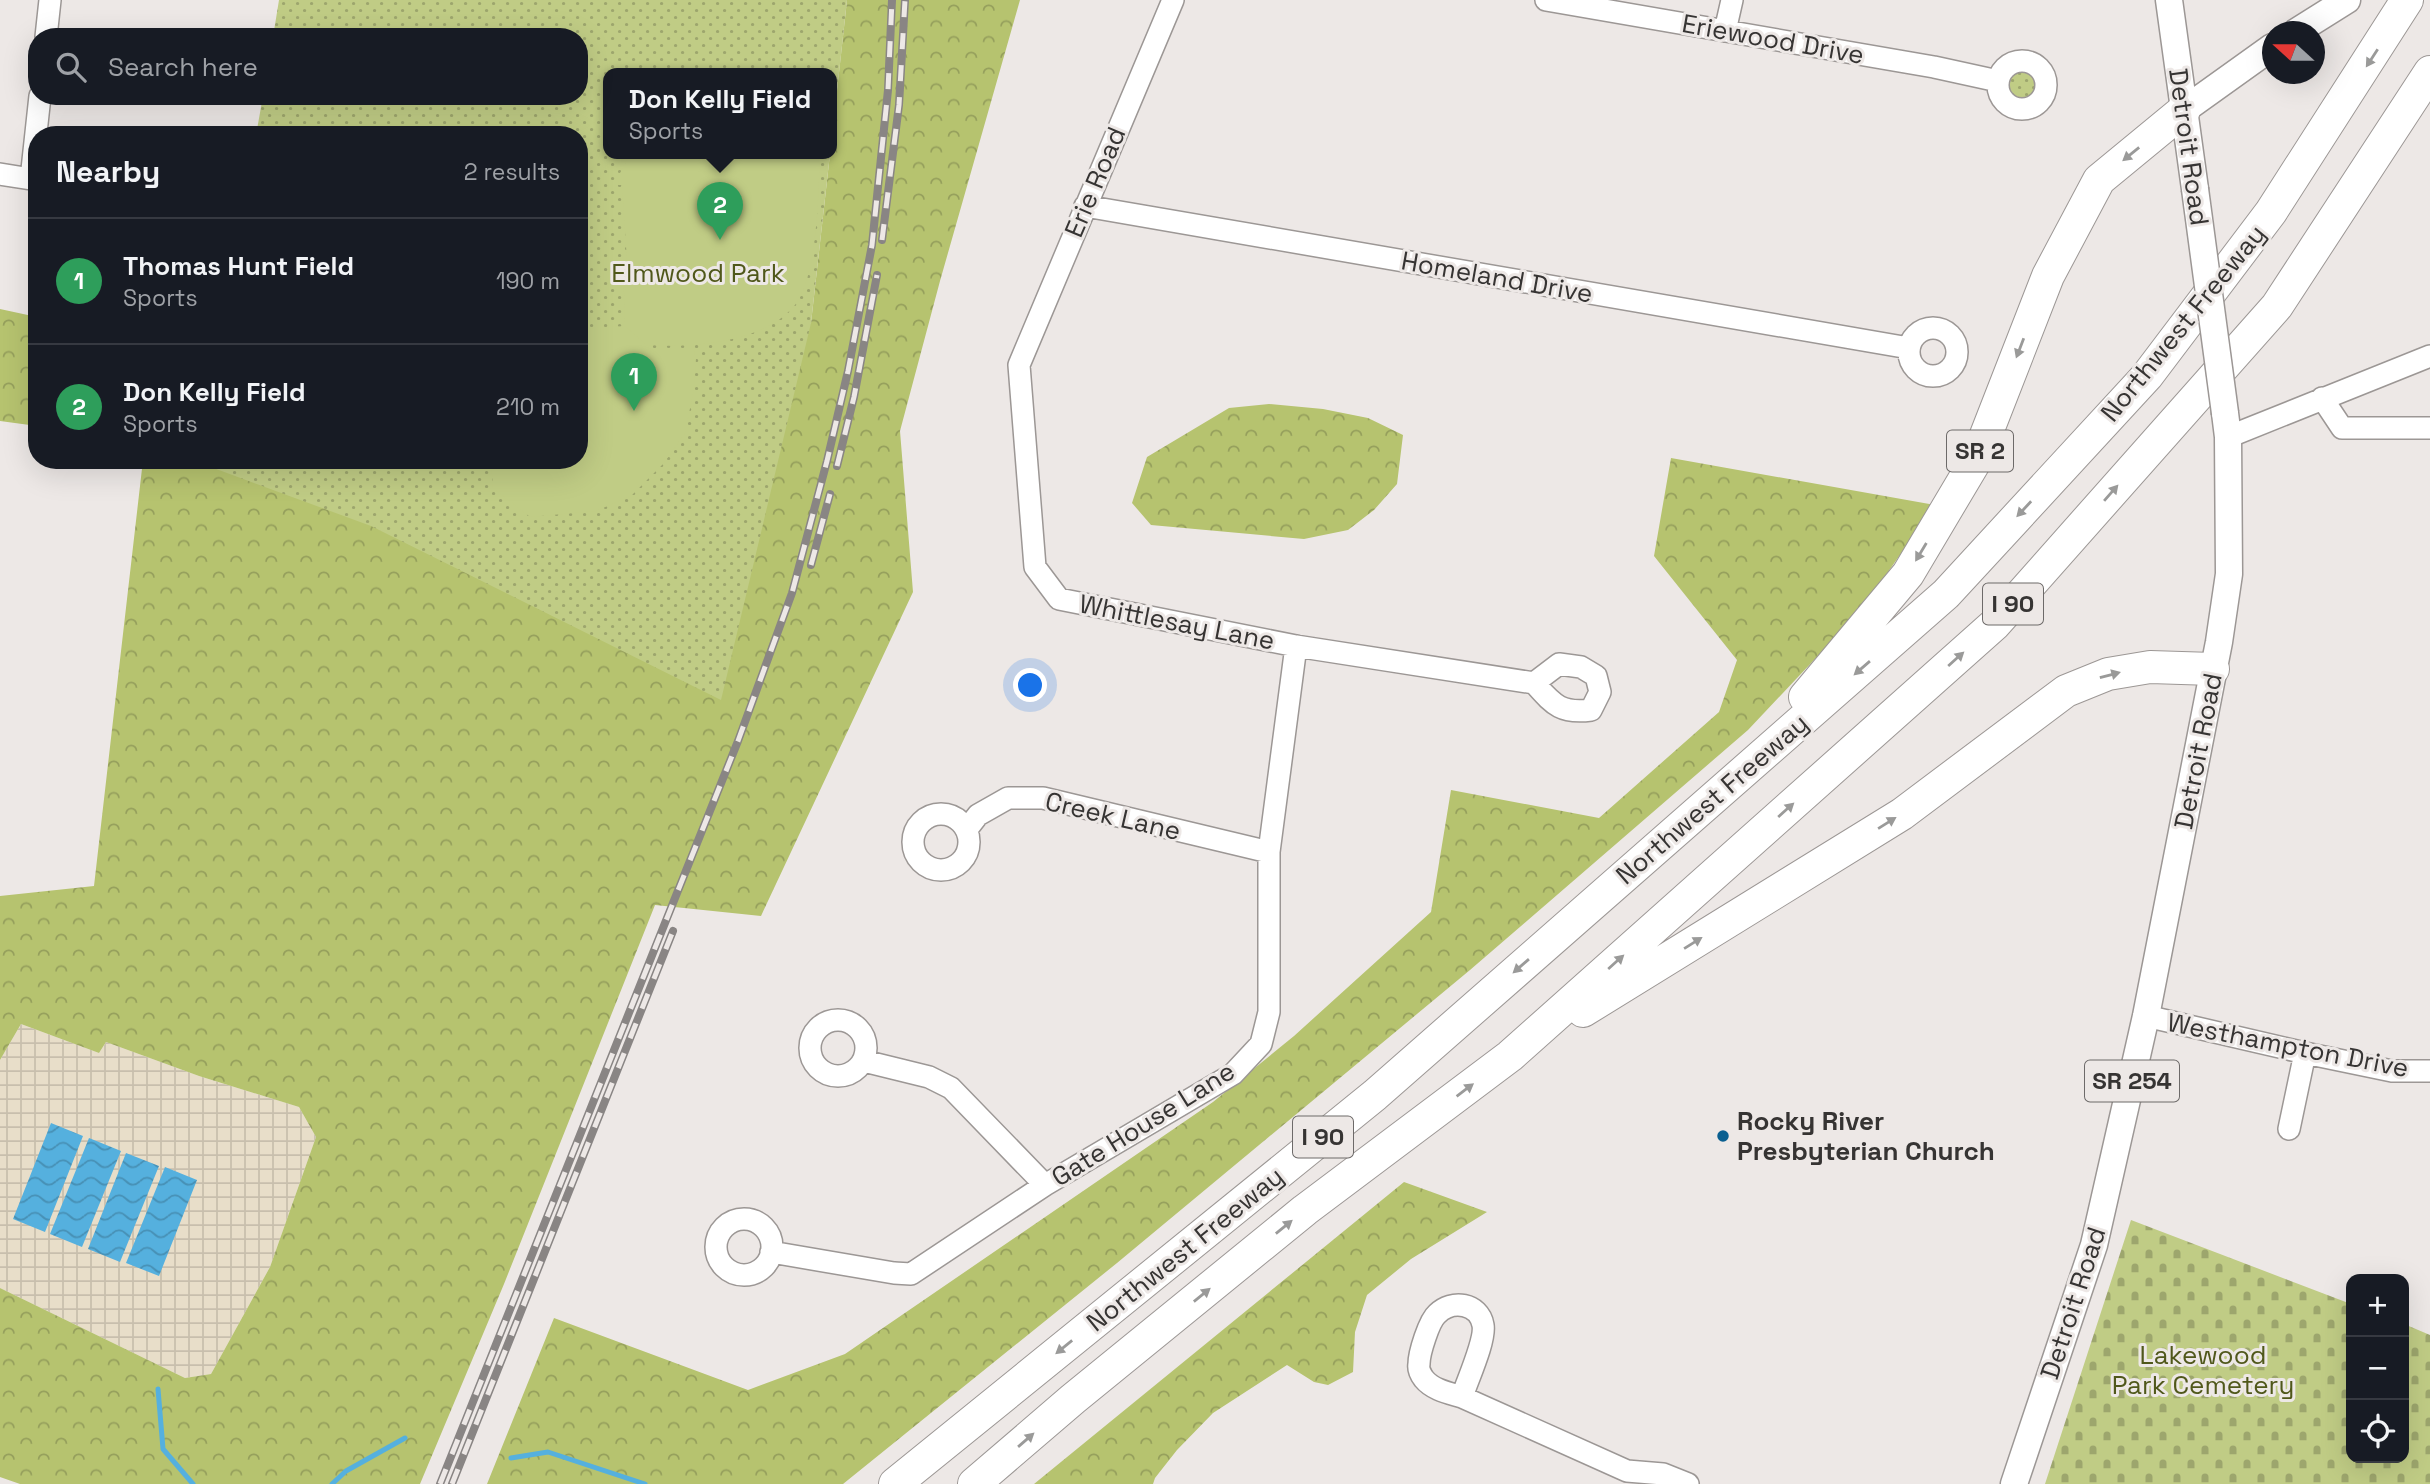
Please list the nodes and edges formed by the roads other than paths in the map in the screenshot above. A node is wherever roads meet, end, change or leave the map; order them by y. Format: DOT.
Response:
graph roads {
  1 [pos="50,0"];
  2 [pos="1173,0"];
  3 [pos="1546,0"];
  4 [pos="1732,0"];
  5 [pos="2169,0"];
  6 [pos="2347,0"];
  7 [pos="2407,0"];
  8 [pos="2314,21"];
  9 [pos="47,28"];
  10 [pos="1725,31"];
  11 [pos="2262,55"];
  12 [pos="2430,72"];
  13 [pos="1998,81"];
  14 [pos="39,105"];
  15 [pos="2184,110"];
  16 [pos="37,126"];
  17 [pos="0,174"];
  18 [pos="28,179"];
  19 [pos="1085,206"];
  20 [pos="1909,348"];
  21 [pos="2430,356"];
  22 [pos="1019,365"];
  23 [pos="2322,398"];
  24 [pos="2227,425"];
  25 [pos="2430,428"];
  26 [pos="1296,646"];
  27 [pos="2214,669"];
  28 [pos="1534,683"];
  29 [pos="1738,776"];
  30 [pos="967,829"];
  31 [pos="1269,852"];
  32 [pos="2146,1016"];
  33 [pos="2305,1054"];
  34 [pos="1510,1056"];
  35 [pos="864,1061"];
  36 [pos="2428,1069"];
  37 [pos="2289,1129"];
  38 [pos="1045,1185"];
  39 [pos="771,1252"];
  40 [pos="1462,1397"];
  41 [pos="895,1484"];
  42 [pos="974,1484"];
  43 [pos="1688,1484"];
  44 [pos="2014,1484"];
  1 -- 9 [label="street"];
  2 -- 19 [label="street, Erie Road"];
  3 -- 10 [label="street, Eriewood Drive"];
  4 -- 10 [label="street"];
  5 -- 15 [label="main road, Detroit Road"];
  6 -- 8 [label="main road"];
  7 -- 29 [label="highway, Northwest Freeway / I 90, one-way"];
  10 -- 13 [label="street, Eriewood Drive"];
  11 -- 15 [label="main road"];
  34 -- 12 [label="highway, Northwest Freeway / I 90, one-way"];
  14 -- 16 [label="street"];
  15 -- 24 [label="main road, Detroit Road, bridge"];
  15 -- 29 [label="highway, SR 2, one-way"];
  17 -- 18 [label="street"];
  19 -- 20 [label="street, Homeland Drive"];
  19 -- 22 [label="street, Erie Road"];
  21 -- 23 [label="street"];
  22 -- 26 [label="street, Whittlesay Lane"];
  23 -- 24 [label="street"];
  23 -- 25 [label="street"];
  24 -- 27 [label="main road, Detroit Road"];
  26 -- 28 [label="street, Whittlesay Lane"];
  26 -- 31 [label="street, Gate House Lane"];
  27 -- 32 [label="main road, Detroit Road / SR 254"];
  34 -- 27 [label="highway, one-way"];
  29 -- 41 [label="highway, Northwest Freeway / I 90, one-way"];
  30 -- 31 [label="street, Creek Lane"];
  31 -- 38 [label="street, Gate House Lane"];
  32 -- 33 [label="street, Westhampton Drive"];
  32 -- 44 [label="main road, Detroit Road / SR 254"];
  33 -- 36 [label="street, Westhampton Drive"];
  33 -- 37 [label="street"];
  42 -- 34 [label="highway, Northwest Freeway / I 90, one-way"];
  35 -- 38 [label="street"];
  38 -- 39 [label="street, Gate House Lane"];
  40 -- 43 [label="street"];
}
